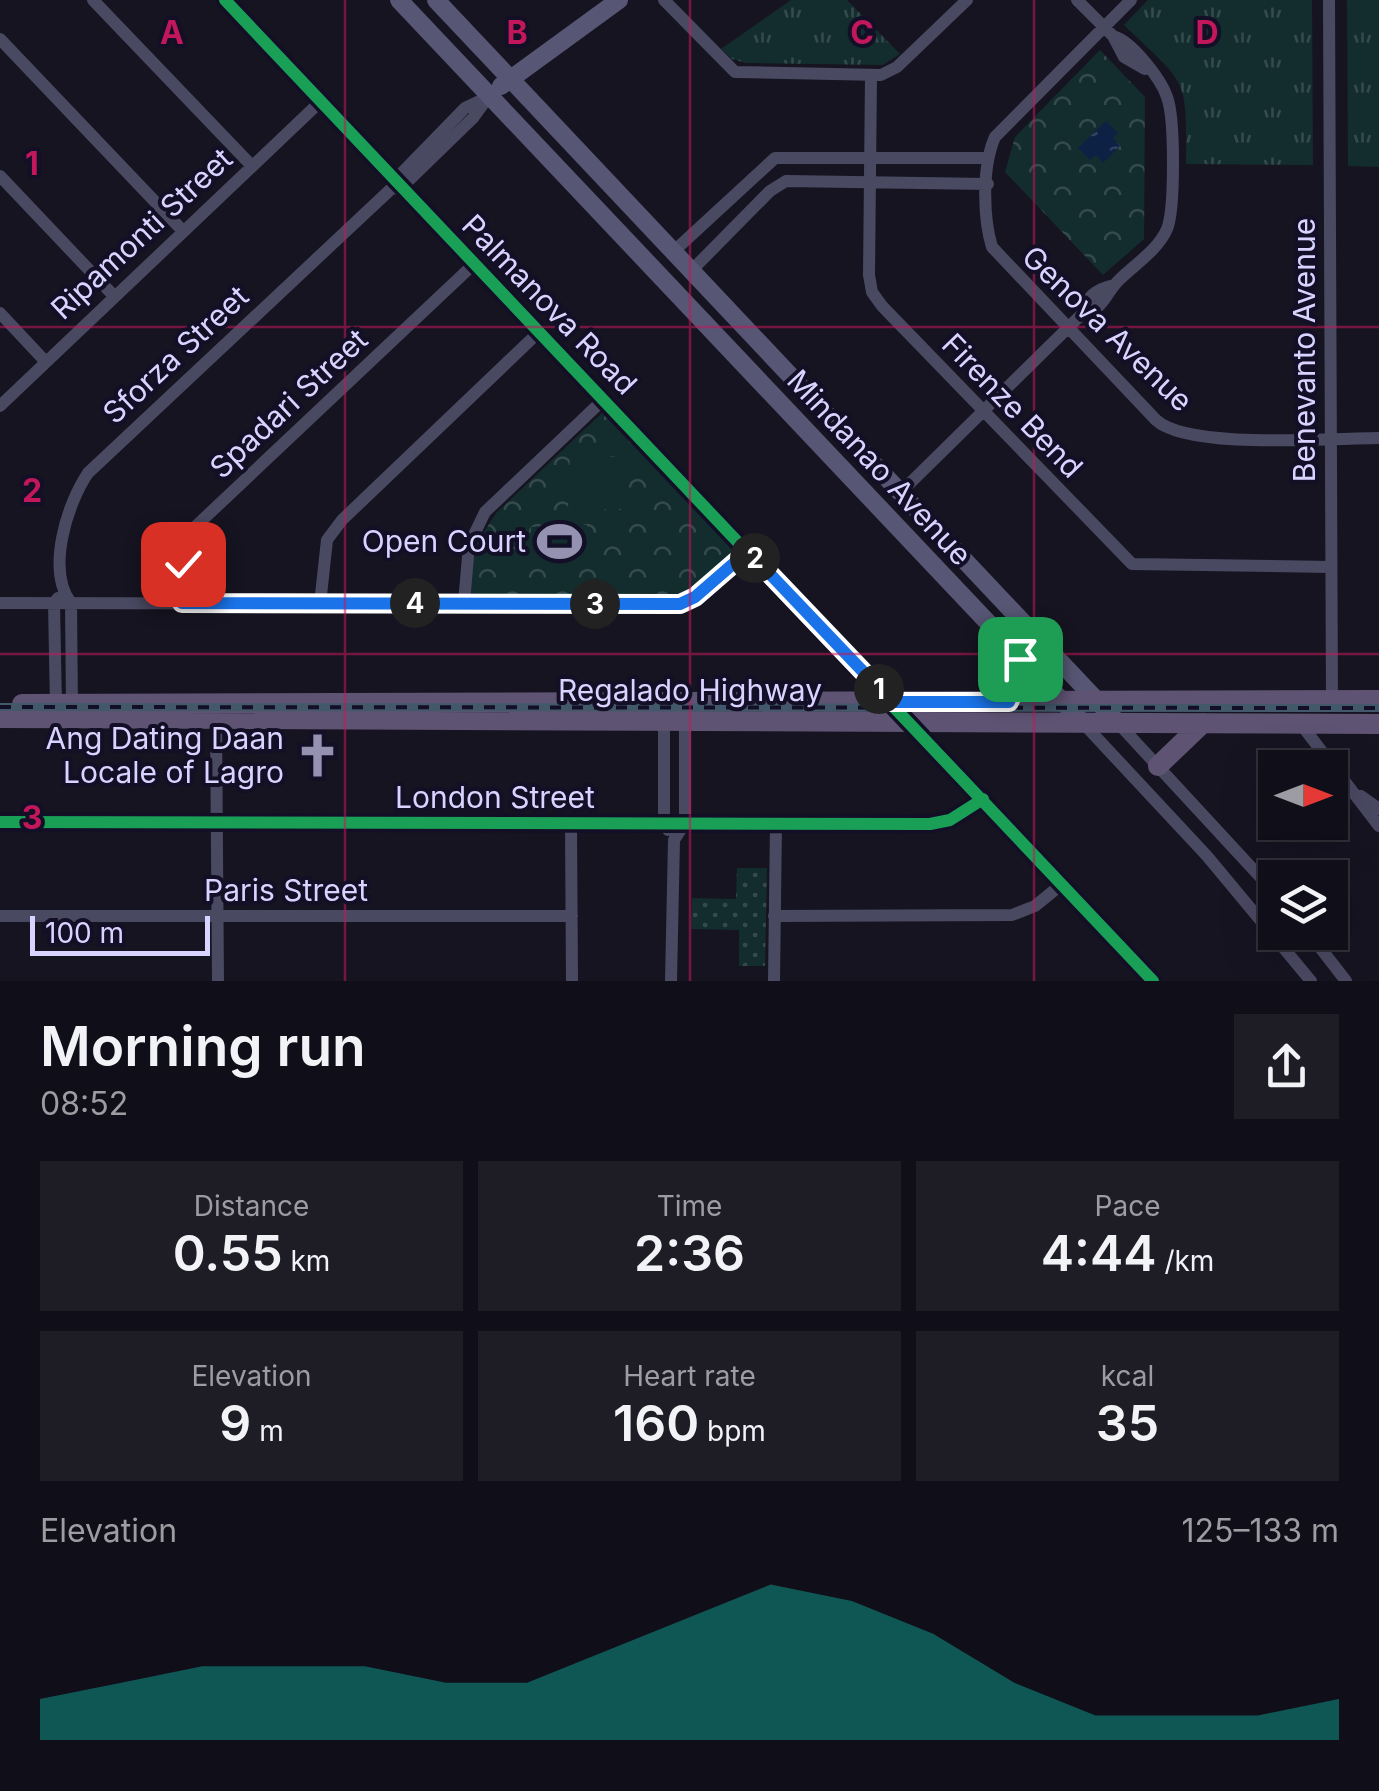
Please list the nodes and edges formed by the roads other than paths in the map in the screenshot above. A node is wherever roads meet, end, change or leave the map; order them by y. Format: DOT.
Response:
graph roads {
  1 [pos="93,0"];
  2 [pos="224,0"];
  3 [pos="399,0"];
  4 [pos="436,0"];
  5 [pos="664,0"];
  6 [pos="967,0"];
  7 [pos="1078,0"];
  8 [pos="1131,0"];
  9 [pos="1329,0"];
  10 [pos="613,2"];
  11 [pos="1109,31"];
  12 [pos="0,39"];
  13 [pos="871,76"];
  14 [pos="510,79"];
  15 [pos="490,96"];
  16 [pos="320,101"];
  17 [pos="870,157"];
  18 [pos="988,158"];
  19 [pos="251,165"];
  20 [pos="0,176"];
  21 [pos="870,181"];
  22 [pos="988,184"];
  23 [pos="396,185"];
  24 [pos="182,230"];
  25 [pos="673,252"];
  26 [pos="475,264"];
  27 [pos="692,271"];
  28 [pos="113,295"];
  29 [pos="0,313"];
  30 [pos="1067,328"];
  31 [pos="540,332"];
  32 [pos="44,360"];
  33 [pos="604,399"];
  34 [pos="0,406"];
  35 [pos="983,411"];
  36 [pos="1331,438"];
  37 [pos="1379,438"];
  38 [pos="901,492"];
  39 [pos="748,551"];
  40 [pos="1331,567"];
  41 [pos="62,600"];
  42 [pos="0,603"];
  43 [pos="182,603"];
  44 [pos="464,603"];
  45 [pos="320,604"];
  46 [pos="1020,659"];
  47 [pos="55,675"];
  48 [pos="71,675"];
  49 [pos="1300,700"];
  50 [pos="1332,700"];
  51 [pos="1379,700"];
  52 [pos="1098,701"];
  53 [pos="892,702"];
  54 [pos="1009,702"];
  55 [pos="1062,702"];
  56 [pos="0,704"];
  57 [pos="64,711"];
  58 [pos="0,718"];
  59 [pos="216,719"];
  60 [pos="909,721"];
  61 [pos="674,722"];
  62 [pos="1082,722"];
  63 [pos="1118,722"];
  64 [pos="1203,723"];
  65 [pos="1300,724"];
  66 [pos="1379,724"];
  67 [pos="1158,766"];
  68 [pos="1360,796"];
  69 [pos="983,799"];
  70 [pos="1379,808"];
  71 [pos="0,822"];
  72 [pos="216,822"];
  73 [pos="572,823"];
  74 [pos="664,823"];
  75 [pos="685,823"];
  76 [pos="776,823"];
  77 [pos="1379,826"];
  78 [pos="674,840"];
  79 [pos="1258,875"];
  80 [pos="1062,884"];
  81 [pos="0,916"];
  82 [pos="218,916"];
  83 [pos="572,916"];
  84 [pos="774,916"];
  85 [pos="1322,950"];
  86 [pos="1148,979"];
  87 [pos="218,981"];
  88 [pos="572,981"];
  89 [pos="671,981"];
  90 [pos="774,981"];
  91 [pos="1311,981"];
  92 [pos="1346,981"];
  1 -- 19 [label="street"];
  2 -- 16 [label="street, Palmanova Road"];
  3 -- 15 [label="main road, Mindanao Avenue"];
  4 -- 14 [label="main road, Mindanao Avenue"];
  5 -- 13 [label="street"];
  6 -- 13 [label="street"];
  7 -- 11 [label="street"];
  8 -- 11 [label="street"];
  9 -- 36 [label="street, Benevanto Avenue"];
  10 -- 14 [label="main road"];
  11 -- 18 [label="street"];
  11 -- 30 [label="street"];
  12 -- 24 [label="street"];
  13 -- 17 [label="street, Firenze Bend"];
  14 -- 15 [label="main road"];
  14 -- 25 [label="main road, Mindanao Avenue"];
  15 -- 23 [label="street, Sforza Street"];
  15 -- 46 [label="main road, Mindanao Avenue"];
  16 -- 19 [label="street, Ripamonti Street"];
  16 -- 23 [label="street, Palmanova Road"];
  17 -- 18 [label="street"];
  17 -- 21 [label="street, Firenze Bend"];
  17 -- 25 [label="street"];
  18 -- 22 [label="street, Genova Avenue"];
  19 -- 24 [label="street, Ripamonti Street"];
  20 -- 28 [label="street"];
  21 -- 22 [label="street"];
  21 -- 27 [label="street"];
  21 -- 35 [label="street, Firenze Bend"];
  22 -- 30 [label="street, Genova Avenue"];
  23 -- 26 [label="street, Palmanova Road"];
  23 -- 41 [label="street, Sforza Street"];
  24 -- 28 [label="street, Ripamonti Street"];
  25 -- 27 [label="main road, Mindanao Avenue"];
  26 -- 31 [label="street, Palmanova Road"];
  26 -- 43 [label="street, Spadari Street"];
  27 -- 38 [label="main road, Mindanao Avenue"];
  28 -- 32 [label="street, Ripamonti Street"];
  29 -- 32 [label="street"];
  30 -- 35 [label="street"];
  30 -- 36 [label="street, Genova Avenue"];
  31 -- 33 [label="street, Palmanova Road"];
  31 -- 45 [label="street"];
  32 -- 34 [label="street, Ripamonti Street"];
  33 -- 39 [label="street, Palmanova Road"];
  33 -- 44 [label="street"];
  35 -- 38 [label="street"];
  35 -- 40 [label="street, Firenze Bend"];
  36 -- 37 [label="street, Genova Avenue"];
  36 -- 40 [label="street, Benevanto Avenue"];
  38 -- 52 [label="main road, Mindanao Avenue"];
  39 -- 44 [label="street"];
  39 -- 53 [label="street, Palmanova Road"];
  40 -- 50 [label="street, Benevanto Avenue"];
  41 -- 42 [label="street"];
  41 -- 43 [label="street"];
  41 -- 47 [label="street, Sforza Street"];
  41 -- 48 [label="street, Sforza Street"];
  43 -- 45 [label="street"];
  44 -- 45 [label="street"];
  46 -- 54 [label="main road"];
  46 -- 55 [label="main road, Mindanao Avenue"];
  47 -- 48 [label="street"];
  47 -- 57 [label="street, Sforza Street"];
  48 -- 57 [label="street, Sforza Street"];
  49 -- 50 [label="main road, Regalado Highway"];
  49 -- 52 [label="main road, Regalado Highway"];
  49 -- 65 [label="street"];
  50 -- 51 [label="main road, Regalado Highway"];
  52 -- 55 [label="main road, Regalado Highway"];
  52 -- 63 [label="main road, Mindanao Avenue"];
  53 -- 54 [label="main road, Regalado Highway"];
  53 -- 60 [label="street, Palmanova Road"];
  53 -- 61 [label="main road, Regalado Highway"];
  54 -- 55 [label="main road, Regalado Highway"];
  55 -- 62 [label="main road, Mindanao Avenue"];
  56 -- 57 [label="main road, Regalado Highway"];
  57 -- 58 [label="main road, Regalado Highway"];
  57 -- 59 [label="main road, Regalado Highway"];
  57 -- 61 [label="main road, Regalado Highway"];
  59 -- 61 [label="main road, Regalado Highway"];
  59 -- 72 [label="street"];
  60 -- 61 [label="main road, Regalado Highway"];
  60 -- 62 [label="main road, Regalado Highway"];
  60 -- 69 [label="street, Palmanova Road"];
  61 -- 74 [label="street"];
  61 -- 75 [label="street"];
  62 -- 63 [label="main road, Regalado Highway"];
  62 -- 91 [label="street, Mindanao Avenue"];
  63 -- 64 [label="main road, Regalado Highway"];
  63 -- 67 [label="street, Mindanao Avenue"];
  64 -- 65 [label="main road, Regalado Highway"];
  64 -- 67 [label="main road"];
  65 -- 66 [label="main road, Regalado Highway"];
  65 -- 68 [label="street"];
  67 -- 79 [label="street, Mindanao Avenue"];
  68 -- 70 [label="street"];
  68 -- 77 [label="street"];
  69 -- 76 [label="street, London Street"];
  69 -- 80 [label="street, Palmanova Road"];
  71 -- 72 [label="street, London Street"];
  72 -- 73 [label="street, London Street"];
  72 -- 82 [label="street"];
  73 -- 74 [label="street, London Street"];
  73 -- 83 [label="street"];
  74 -- 75 [label="street, London Street"];
  74 -- 78 [label="street"];
  75 -- 76 [label="street, London Street"];
  75 -- 78 [label="street"];
  76 -- 84 [label="street"];
  78 -- 89 [label="street"];
  80 -- 84 [label="street"];
  80 -- 86 [label="street, Palmanova Road"];
  81 -- 82 [label="street, Paris Street"];
  82 -- 83 [label="street, Paris Street"];
  82 -- 87 [label="street"];
  83 -- 88 [label="street"];
  84 -- 90 [label="street"];
  85 -- 92 [label="street"];
}
